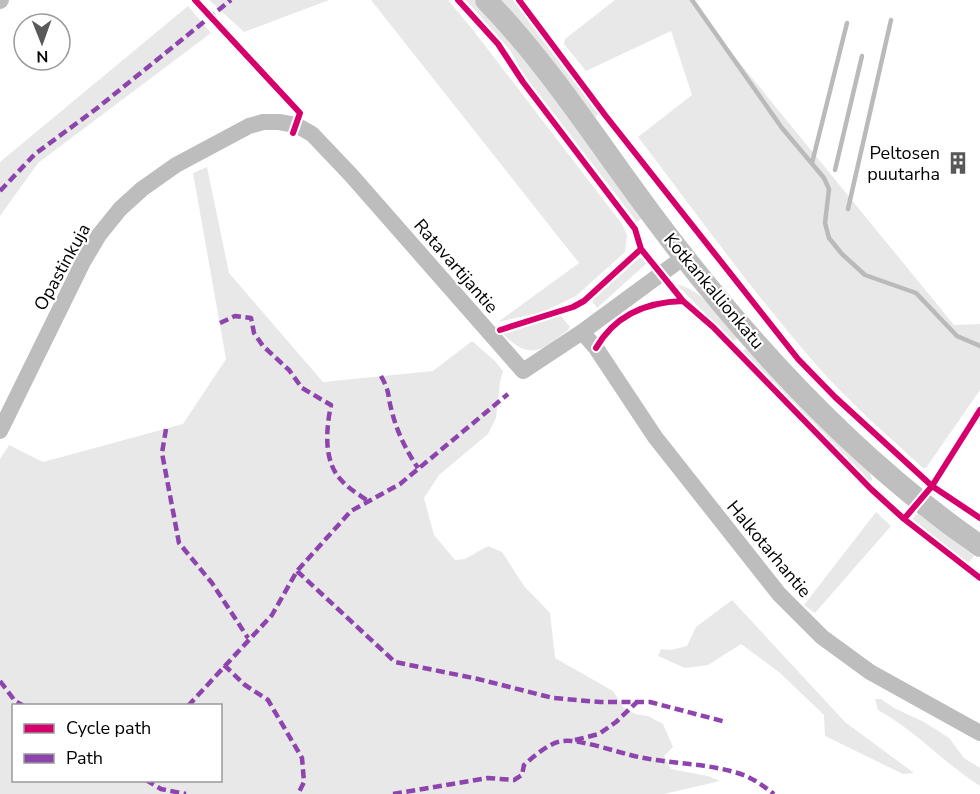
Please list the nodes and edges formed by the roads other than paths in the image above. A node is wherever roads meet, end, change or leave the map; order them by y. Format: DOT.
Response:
graph roads {
  1 [pos="486,0"];
  2 [pos="296,125"];
  3 [pos="684,257"];
  4 [pos="582,332"];
  5 [pos="0,431"];
  6 [pos="980,546"];
  7 [pos="980,733"];
  1 -- 3 [label="street, Kotkankallionkatu"];
  2 -- 4 [label="street, Ratavartijantie"];
  2 -- 5 [label="street, Opastinkuja"];
  3 -- 4 [label="street, Ratavartijantie"];
  3 -- 6 [label="street, Kotkankallionkatu"];
  4 -- 7 [label="street, Halkotarhantie"];
}
